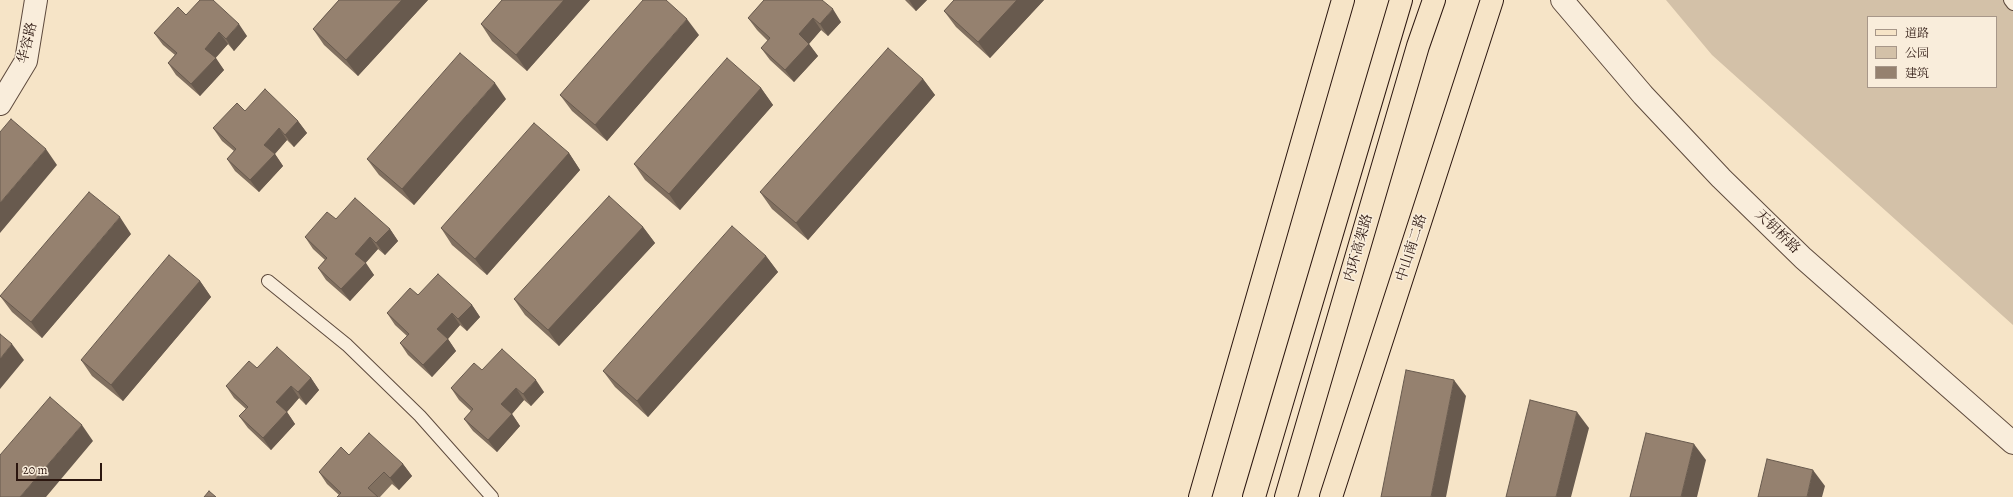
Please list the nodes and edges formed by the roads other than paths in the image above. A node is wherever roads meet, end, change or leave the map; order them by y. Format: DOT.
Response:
graph roads {
  1 [pos="36,0"];
  2 [pos="1343,0"];
  3 [pos="1401,0"];
  4 [pos="1434,0"];
  5 [pos="1492,0"];
  6 [pos="1562,0"];
  7 [pos="2010,0"];
  8 [pos="2013,4"];
  9 [pos="0,104"];
  10 [pos="268,281"];
  11 [pos="2013,443"];
  12 [pos="492,497"];
  13 [pos="1200,497"];
  14 [pos="1254,497"];
  15 [pos="1286,497"];
  16 [pos="1332,497"];
  1 -- 9 [label="street, 华容路"];
  2 -- 13 [label="main road"];
  3 -- 14 [label="main road"];
  4 -- 15 [label="main road, 内环高架路"];
  5 -- 16 [label="main road, 中山南二路"];
  6 -- 11 [label="street, 天钥桥路"];
  7 -- 8 [label="lane"];
  10 -- 12 [label="lane"];
}
